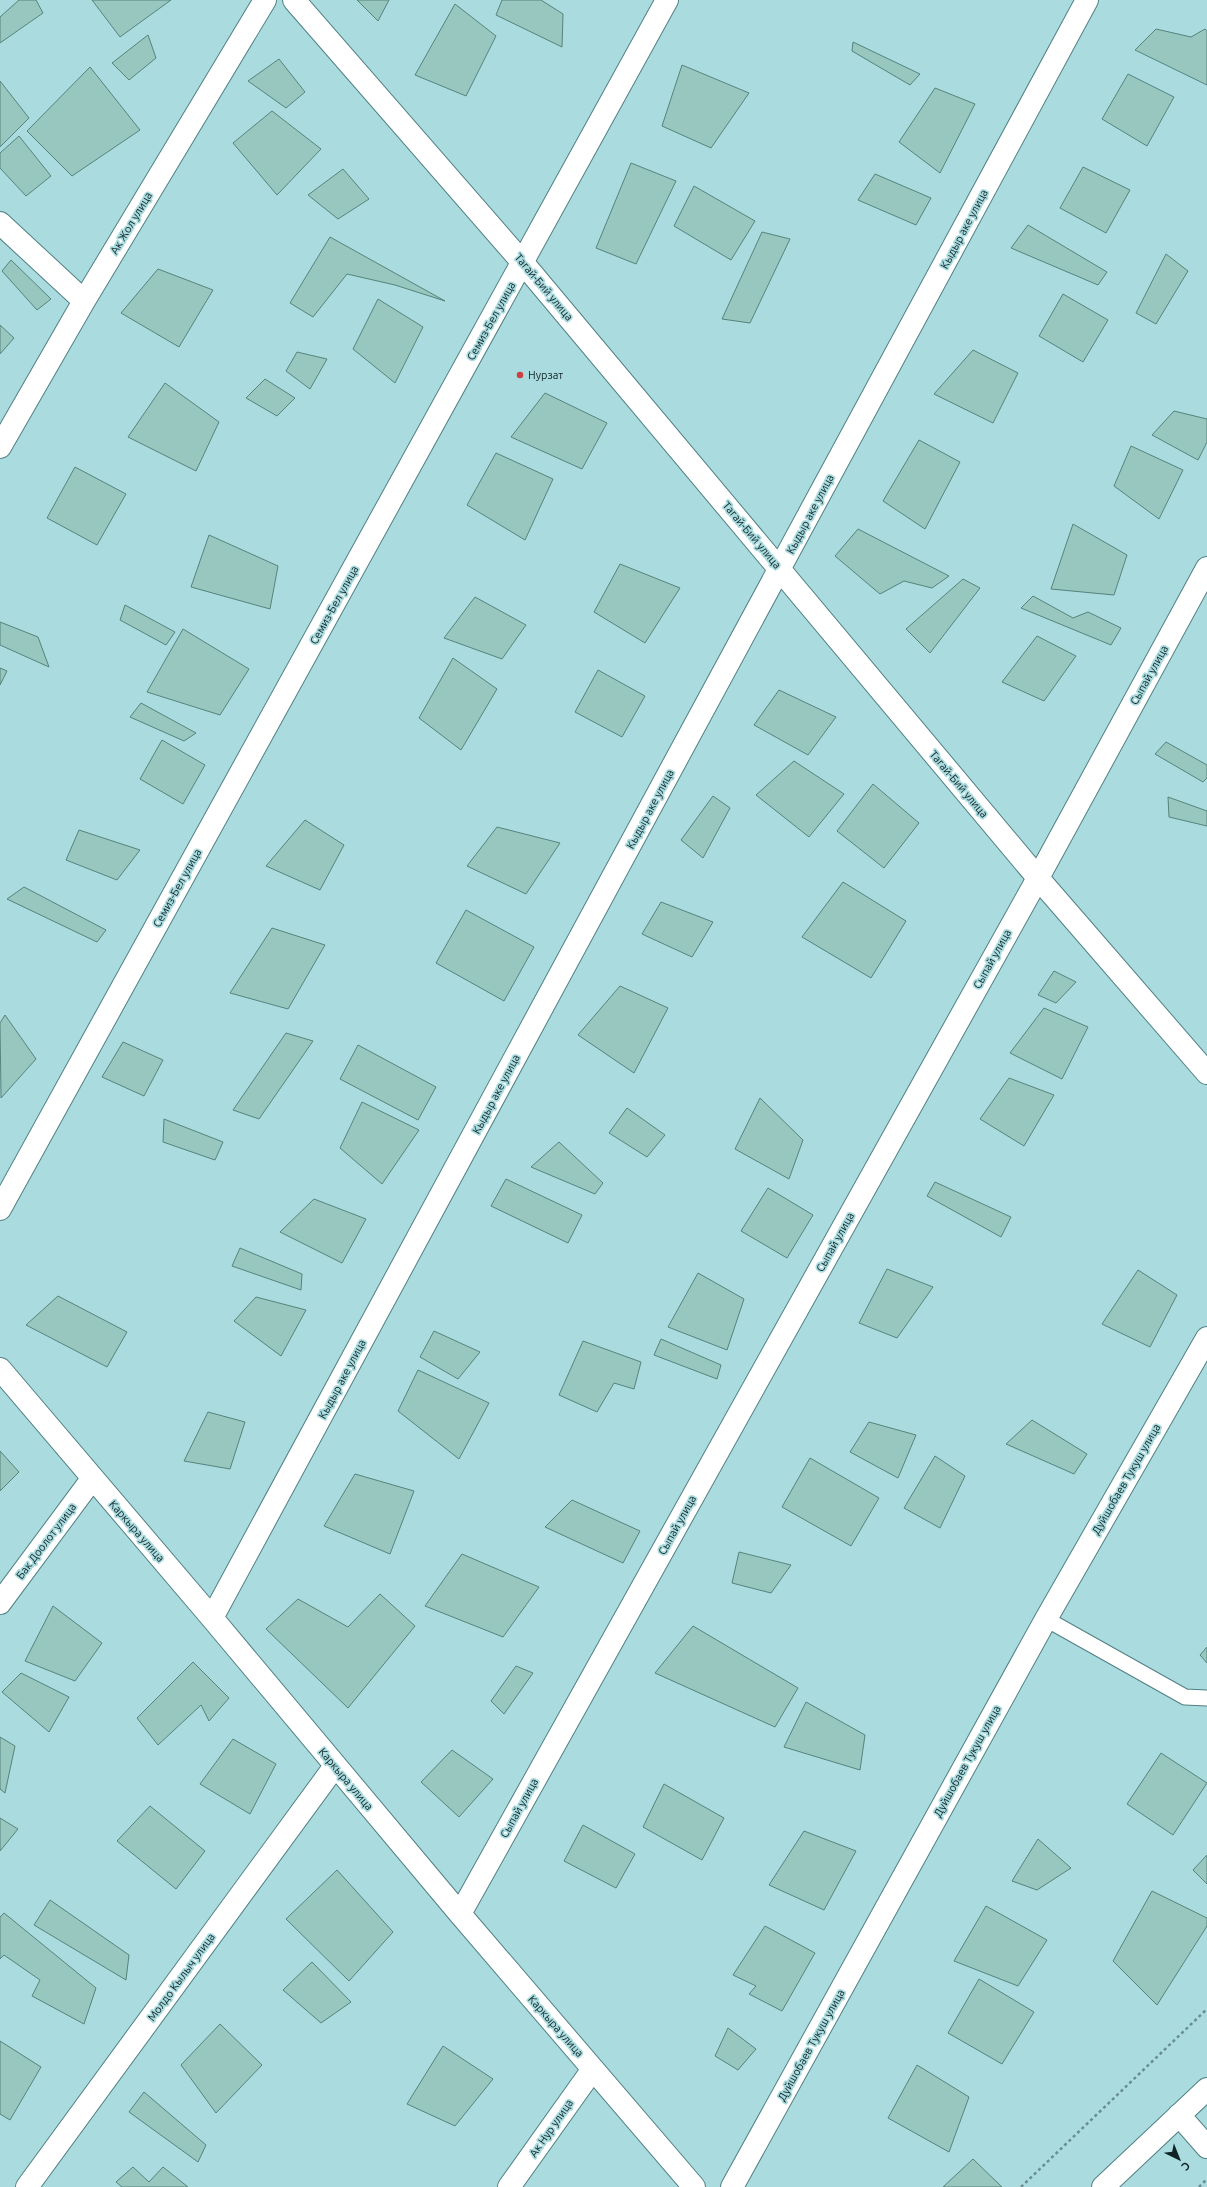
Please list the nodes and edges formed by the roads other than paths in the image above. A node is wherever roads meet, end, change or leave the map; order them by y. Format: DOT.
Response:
graph roads {
  1 [pos="265,0"];
  2 [pos="294,0"];
  3 [pos="667,0"];
  4 [pos="1088,0"];
  5 [pos="0,222"];
  6 [pos="523,263"];
  7 [pos="84,301"];
  8 [pos="0,446"];
  9 [pos="1207,568"];
  10 [pos="780,569"];
  11 [pos="1038,878"];
  12 [pos="1207,1073"];
  13 [pos="0,1209"];
  14 [pos="1207,1338"];
  15 [pos="0,1369"];
  16 [pos="92,1479"];
  17 [pos="0,1603"];
  18 [pos="212,1618"];
  19 [pos="1046,1620"];
  20 [pos="1207,1698"];
  21 [pos="336,1766"];
  22 [pos="460,1914"];
  23 [pos="593,2069"];
  24 [pos="1207,2088"];
  25 [pos="1179,2115"];
  26 [pos="1207,2147"];
  27 [pos="26,2187"];
  28 [pos="509,2187"];
  29 [pos="694,2187"];
  30 [pos="732,2187"];
  31 [pos="1103,2187"];
  1 -- 7 [label="street, Ак Жол улица"];
  2 -- 6 [label="street, Тагай-Бий улица"];
  3 -- 6 [label="street, Семиз-Бел улица"];
  4 -- 10 [label="street, Кыдыр аке улица"];
  5 -- 7 [label="street"];
  6 -- 10 [label="street, Тагай-Бий улица"];
  6 -- 13 [label="street, Семиз-Бел улица"];
  7 -- 8 [label="street, Ак Жол улица"];
  9 -- 11 [label="street, Сыпай улица"];
  10 -- 11 [label="street, Тагай-Бий улица"];
  10 -- 18 [label="street, Кыдыр аке улица"];
  11 -- 12 [label="street, Тагай-Бий улица"];
  11 -- 22 [label="street, Сыпай улица"];
  14 -- 19 [label="street, Дуйшобаев Тукуш улица"];
  15 -- 16 [label="street, Каркыра улица"];
  16 -- 17 [label="street, Бак Доолот улица"];
  16 -- 18 [label="street, Каркыра улица"];
  18 -- 21 [label="street, Каркыра улица"];
  19 -- 20 [label="lane"];
  19 -- 30 [label="street, Дуйшобаев Тукуш улица"];
  21 -- 22 [label="street, Каркыра улица"];
  21 -- 27 [label="street, Молдо Кылыч улица"];
  22 -- 23 [label="street, Каркыра улица"];
  23 -- 28 [label="street, Ак Нур улица"];
  23 -- 29 [label="street, Каркыра улица"];
  24 -- 25 [label="street"];
  25 -- 26 [label="street"];
  25 -- 31 [label="street"];
}
